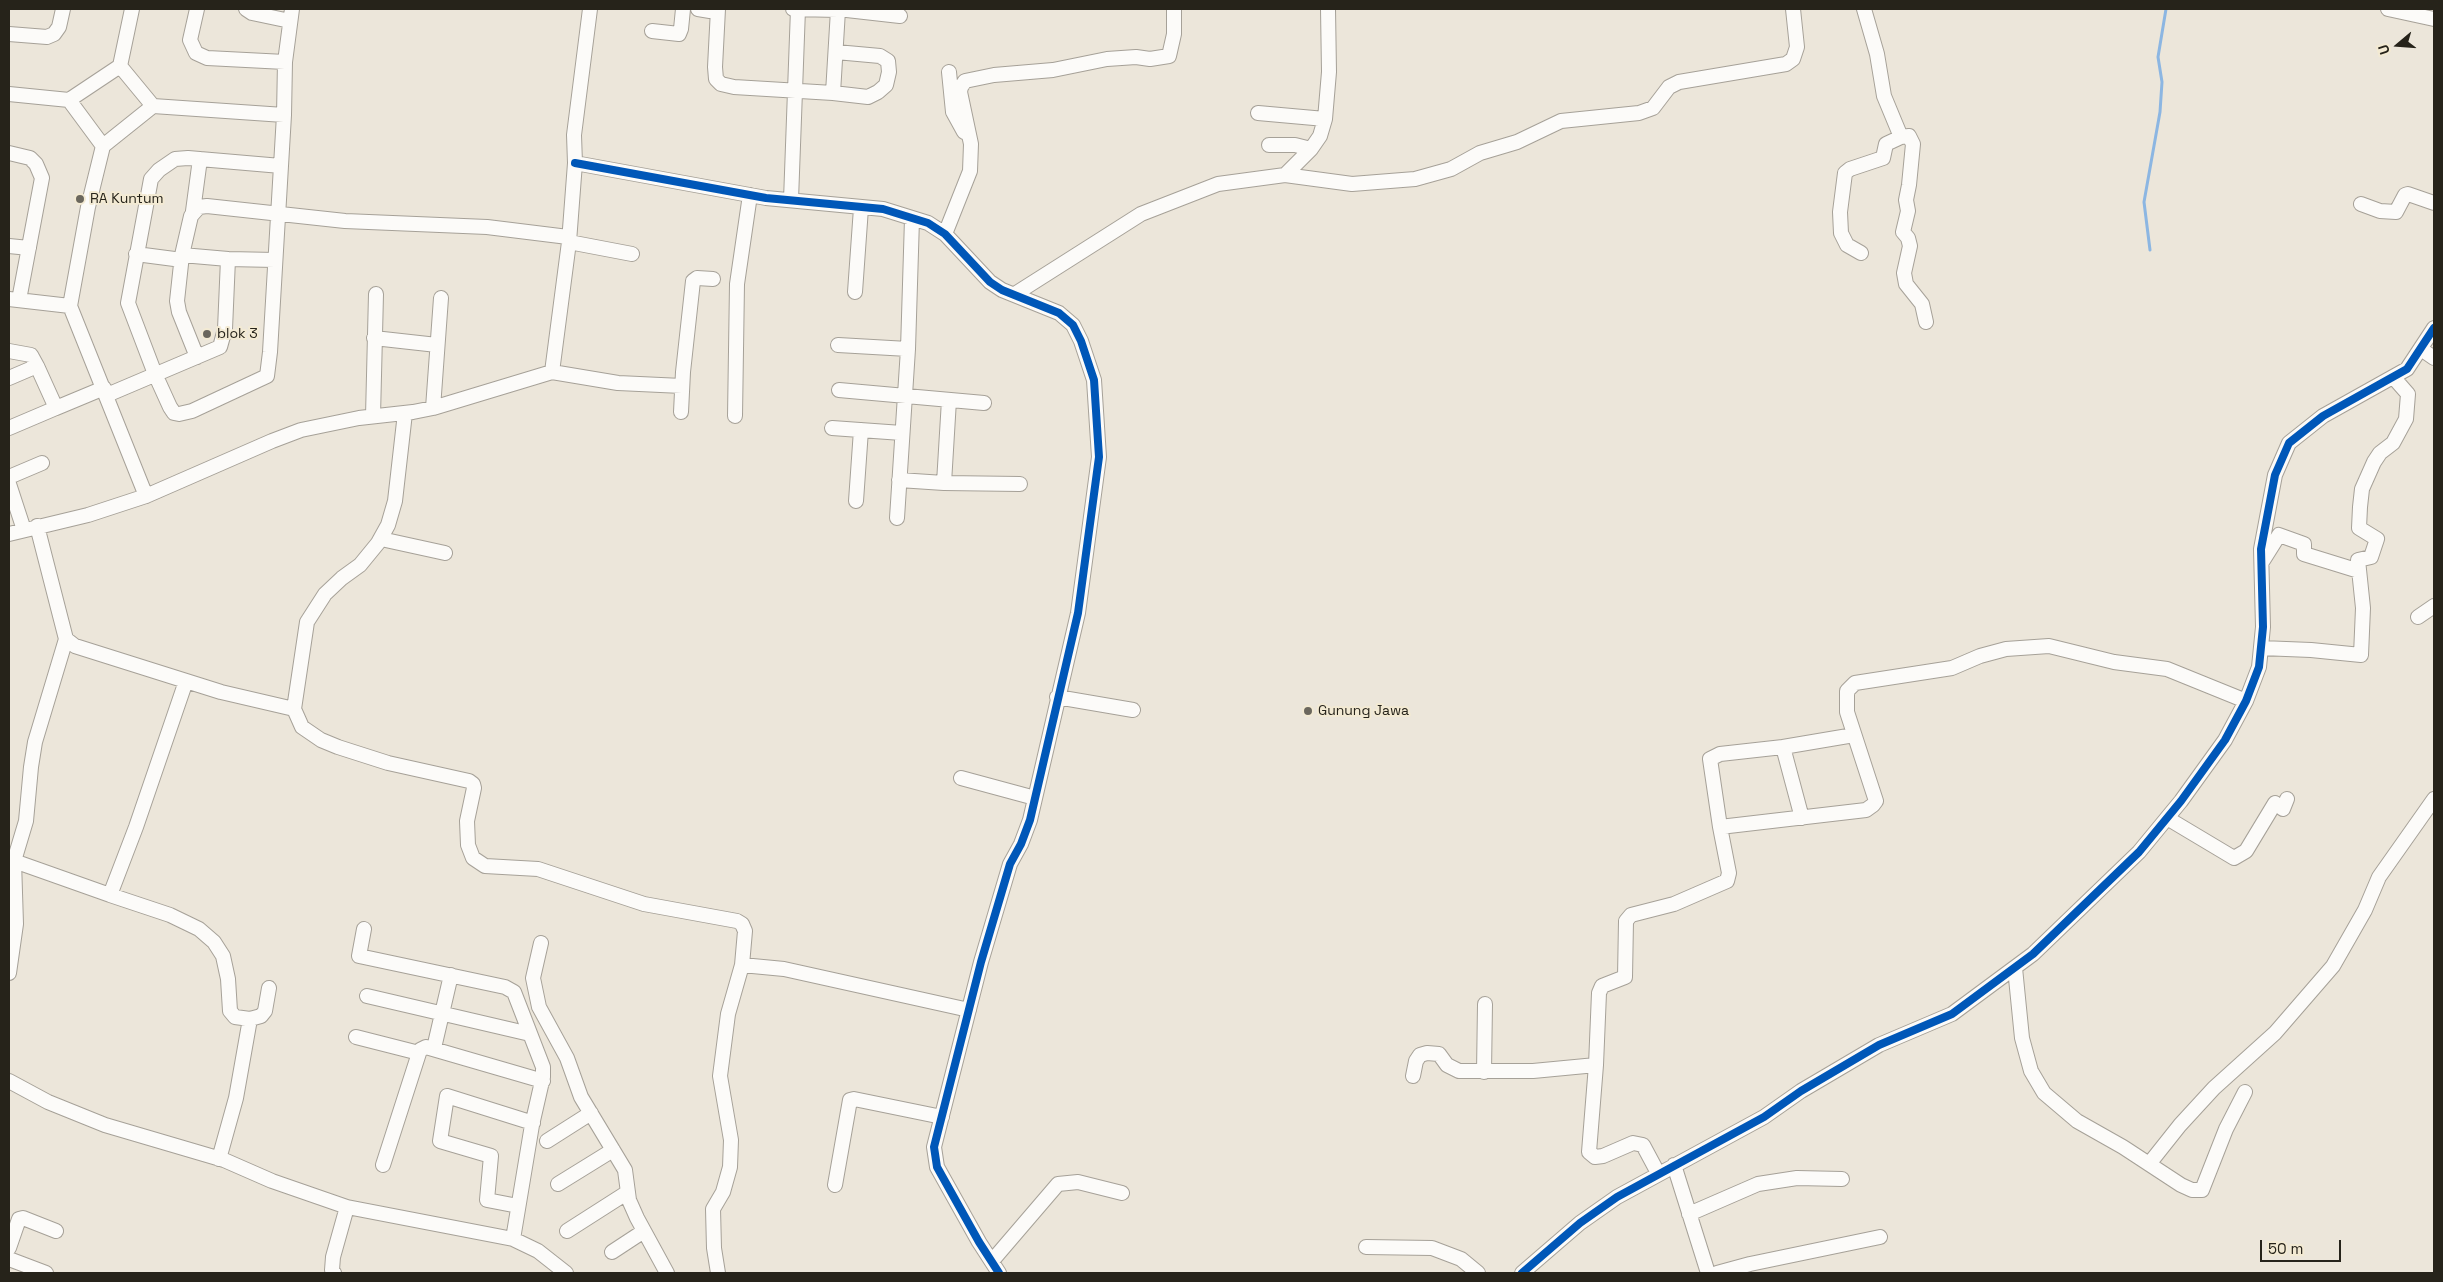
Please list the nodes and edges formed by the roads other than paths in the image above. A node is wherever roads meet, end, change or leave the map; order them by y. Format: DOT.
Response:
graph roads {
  1 [pos="62,9"];
  2 [pos="132,9"];
  3 [pos="197,9"];
  4 [pos="246,9"];
  5 [pos="590,9"];
  6 [pos="683,9"];
  7 [pos="698,9"];
  8 [pos="714,9"];
  9 [pos="718,9"];
  10 [pos="793,9"];
  11 [pos="798,9"];
  12 [pos="1174,9"];
  13 [pos="1328,9"];
  14 [pos="1793,9"];
  15 [pos="1864,9"];
  16 [pos="2388,9"];
  17 [pos="838,10"];
  18 [pos="291,15"];
  19 [pos="900,16"];
  20 [pos="2434,19"];
  21 [pos="652,31"];
  22 [pos="9,34"];
  23 [pos="836,52"];
  24 [pos="285,62"];
  25 [pos="120,66"];
  26 [pos="949,72"];
  27 [pos="795,91"];
  28 [pos="833,93"];
  29 [pos="9,94"];
  30 [pos="68,100"];
  31 [pos="153,106"];
  32 [pos="1258,112"];
  33 [pos="284,115"];
  34 [pos="1326,119"];
  35 [pos="1901,138"];
  36 [pos="971,144"];
  37 [pos="1269,145"];
  38 [pos="103,146"];
  39 [pos="1311,149"];
  40 [pos="9,153"];
  41 [pos="200,159"];
  42 [pos="575,163"];
  43 [pos="281,166"];
  44 [pos="1285,175"];
  45 [pos="750,196"];
  46 [pos="791,200"];
  47 [pos="2434,203"];
  48 [pos="2361,204"];
  49 [pos="861,208"];
  50 [pos="193,211"];
  51 [pos="278,215"];
  52 [pos="912,219"];
  53 [pos="945,234"];
  54 [pos="569,240"];
  55 [pos="9,246"];
  56 [pos="29,248"];
  57 [pos="1861,253"];
  58 [pos="136,254"];
  59 [pos="632,254"];
  60 [pos="182,257"];
  61 [pos="228,260"];
  62 [pos="275,260"];
  63 [pos="713,279"];
  64 [pos="855,292"];
  65 [pos="376,294"];
  66 [pos="1015,294"];
  67 [pos="441,298"];
  68 [pos="14,300"];
  69 [pos="70,306"];
  70 [pos="1926,322"];
  71 [pos="2434,328"];
  72 [pos="374,338"];
  73 [pos="437,345"];
  74 [pos="838,345"];
  75 [pos="2421,349"];
  76 [pos="908,350"];
  77 [pos="9,351"];
  78 [pos="197,357"];
  79 [pos="2434,358"];
  80 [pos="37,366"];
  81 [pos="552,372"];
  82 [pos="155,374"];
  83 [pos="9,378"];
  84 [pos="2394,378"];
  85 [pos="682,386"];
  86 [pos="839,390"];
  87 [pos="106,391"];
  88 [pos="904,396"];
  89 [pos="949,400"];
  90 [pos="984,403"];
  91 [pos="56,408"];
  92 [pos="433,408"];
  93 [pos="682,412"];
  94 [pos="405,413"];
  95 [pos="373,416"];
  96 [pos="735,416"];
  97 [pos="9,428"];
  98 [pos="832,428"];
  99 [pos="860,430"];
  100 [pos="902,434"];
  101 [pos="42,463"];
  102 [pos="9,477"];
  103 [pos="899,480"];
  104 [pos="944,483"];
  105 [pos="9,484"];
  106 [pos="1020,484"];
  107 [pos="146,496"];
  108 [pos="856,500"];
  109 [pos="896,518"];
  110 [pos="30,528"];
  111 [pos="9,534"];
  112 [pos="381,540"];
  113 [pos="445,553"];
  114 [pos="2262,562"];
  115 [pos="2358,571"];
  116 [pos="2434,606"];
  117 [pos="2418,617"];
  118 [pos="66,639"];
  119 [pos="2261,648"];
  120 [pos="186,681"];
  121 [pos="1057,696"];
  122 [pos="2246,701"];
  123 [pos="294,709"];
  124 [pos="1133,710"];
  125 [pos="1854,735"];
  126 [pos="1783,747"];
  127 [pos="960,778"];
  128 [pos="1035,798"];
  129 [pos="2287,799"];
  130 [pos="2434,799"];
  131 [pos="1802,818"];
  132 [pos="2167,818"];
  133 [pos="1720,827"];
  134 [pos="14,861"];
  135 [pos="110,896"];
  136 [pos="364,929"];
  137 [pos="541,943"];
  138 [pos="742,965"];
  139 [pos="2015,968"];
  140 [pos="9,973"];
  141 [pos="451,975"];
  142 [pos="269,988"];
  143 [pos="367,996"];
  144 [pos="1485,1004"];
  145 [pos="969,1010"];
  146 [pos="442,1014"];
  147 [pos="250,1019"];
  148 [pos="530,1034"];
  149 [pos="356,1037"];
  150 [pos="434,1048"];
  151 [pos="419,1053"];
  152 [pos="1596,1065"];
  153 [pos="1484,1072"];
  154 [pos="1413,1076"];
  155 [pos="9,1081"];
  156 [pos="543,1081"];
  157 [pos="2245,1092"];
  158 [pos="591,1113"];
  159 [pos="942,1117"];
  160 [pos="532,1123"];
  161 [pos="547,1141"];
  162 [pos="613,1150"];
  163 [pos="219,1159"];
  164 [pos="2150,1164"];
  165 [pos="1674,1165"];
  166 [pos="383,1166"];
  167 [pos="1658,1173"];
  168 [pos="1842,1179"];
  169 [pos="558,1184"];
  170 [pos="835,1184"];
  171 [pos="628,1192"];
  172 [pos="1122,1193"];
  173 [pos="518,1206"];
  174 [pos="347,1208"];
  175 [pos="1689,1214"];
  176 [pos="56,1231"];
  177 [pos="567,1231"];
  178 [pos="644,1232"];
  179 [pos="1880,1237"];
  180 [pos="513,1239"];
  181 [pos="1366,1247"];
  182 [pos="9,1248"];
  183 [pos="612,1252"];
  184 [pos="9,1259"];
  185 [pos="992,1260"];
  186 [pos="663,1272"];
  187 [pos="46,1273"];
  188 [pos="334,1273"];
  189 [pos="566,1273"];
  190 [pos="718,1273"];
  191 [pos="999,1273"];
  192 [pos="1478,1273"];
  193 [pos="1522,1273"];
  194 [pos="1708,1273"];
  195 [pos="1717,1273"];
  1 -- 22 [label="street"];
  2 -- 25 [label="street"];
  3 -- 24 [label="street"];
  4 -- 18 [label="street"];
  5 -- 42 [label="street"];
  6 -- 21 [label="street"];
  7 -- 8 [label="street"];
  9 -- 27 [label="street"];
  10 -- 11 [label="street"];
  11 -- 17 [label="street"];
  11 -- 27 [label="street"];
  12 -- 36 [label="street"];
  13 -- 34 [label="street"];
  14 -- 44 [label="street"];
  15 -- 35 [label="street"];
  16 -- 20 [label="street"];
  17 -- 19 [label="street"];
  17 -- 23 [label="street"];
  18 -- 24 [label="street"];
  23 -- 28 [label="street"];
  23 -- 28 [label="street"];
  24 -- 33 [label="street"];
  25 -- 30 [label="street"];
  25 -- 31 [label="street"];
  26 -- 36 [label="street"];
  27 -- 28 [label="street"];
  27 -- 46 [label="street"];
  29 -- 30 [label="street"];
  30 -- 38 [label="street"];
  31 -- 33 [label="street"];
  31 -- 38 [label="street"];
  32 -- 34 [label="street"];
  33 -- 43 [label="street"];
  34 -- 39 [label="street"];
  35 -- 57 [label="street"];
  35 -- 70 [label="street"];
  36 -- 53 [label="street"];
  37 -- 39 [label="street"];
  38 -- 69 [label="street"];
  39 -- 44 [label="street"];
  40 -- 56 [label="street"];
  41 -- 43 [label="street"];
  41 -- 50 [label="street"];
  41 -- 58 [label="street"];
  42 -- 45 [label="street"];
  42 -- 54 [label="street"];
  43 -- 51 [label="street"];
  44 -- 66 [label="street"];
  45 -- 46 [label="street"];
  45 -- 96 [label="street"];
  46 -- 49 [label="street"];
  47 -- 48 [label="street"];
  49 -- 52 [label="street"];
  49 -- 64 [label="street"];
  50 -- 51 [label="street"];
  50 -- 60 [label="street"];
  51 -- 54 [label="street"];
  51 -- 62 [label="street"];
  52 -- 53 [label="street"];
  52 -- 76 [label="street"];
  53 -- 66 [label="street"];
  54 -- 59 [label="street"];
  54 -- 81 [label="street"];
  55 -- 56 [label="street"];
  56 -- 68 [label="street"];
  58 -- 60 [label="street"];
  58 -- 82 [label="street"];
  60 -- 61 [label="street"];
  60 -- 78 [label="street"];
  61 -- 62 [label="street"];
  61 -- 78 [label="street"];
  62 -- 82 [label="street"];
  63 -- 85 [label="street"];
  65 -- 72 [label="street"];
  66 -- 121 [label="street"];
  67 -- 73 [label="street"];
  68 -- 69 [label="street"];
  69 -- 87 [label="street"];
  71 -- 75 [label="street"];
  72 -- 73 [label="street"];
  72 -- 95 [label="street"];
  73 -- 92 [label="street"];
  74 -- 76 [label="street"];
  75 -- 79 [label="street"];
  75 -- 84 [label="street"];
  76 -- 88 [label="street"];
  77 -- 80 [label="street"];
  78 -- 82 [label="street"];
  80 -- 83 [label="street"];
  80 -- 91 [label="street"];
  81 -- 85 [label="street"];
  81 -- 92 [label="street"];
  82 -- 87 [label="street"];
  84 -- 114 [label="street"];
  84 -- 115 [label="street"];
  85 -- 93 [label="street"];
  86 -- 88 [label="street"];
  87 -- 91 [label="street"];
  87 -- 107 [label="street"];
  88 -- 89 [label="street"];
  88 -- 100 [label="street"];
  89 -- 90 [label="street"];
  89 -- 104 [label="street"];
  91 -- 97 [label="street"];
  92 -- 94 [label="street"];
  94 -- 95 [label="street"];
  94 -- 112 [label="street"];
  95 -- 107 [label="street"];
  98 -- 99 [label="street"];
  99 -- 100 [label="street"];
  99 -- 108 [label="street"];
  100 -- 103 [label="street"];
  101 -- 102 [label="street"];
  103 -- 104 [label="street"];
  103 -- 109 [label="street"];
  104 -- 106 [label="street"];
  105 -- 110 [label="street"];
  107 -- 110 [label="street"];
  110 -- 111 [label="street"];
  110 -- 118 [label="street"];
  112 -- 113 [label="street"];
  112 -- 123 [label="street"];
  114 -- 115 [label="street"];
  114 -- 119 [label="street"];
  115 -- 119 [label="street"];
  116 -- 117 [label="street"];
  118 -- 120 [label="street"];
  118 -- 134 [label="street"];
  119 -- 122 [label="street"];
  120 -- 123 [label="street"];
  120 -- 135 [label="street"];
  121 -- 124 [label="street"];
  121 -- 128 [label="street"];
  122 -- 125 [label="street"];
  122 -- 132 [label="street"];
  123 -- 138 [label="street"];
  125 -- 126 [label="street"];
  125 -- 131 [label="street"];
  126 -- 131 [label="street"];
  126 -- 133 [label="street"];
  127 -- 128 [label="street"];
  128 -- 145 [label="street"];
  129 -- 132 [label="street"];
  130 -- 164 [label="street"];
  131 -- 133 [label="street"];
  132 -- 139 [label="street"];
  133 -- 152 [label="street"];
  134 -- 135 [label="street"];
  134 -- 140 [label="street"];
  135 -- 147 [label="street"];
  136 -- 141 [label="street"];
  137 -- 158 [label="street"];
  138 -- 145 [label="street"];
  138 -- 190 [label="street"];
  139 -- 164 [label="street"];
  139 -- 165 [label="street"];
  141 -- 146 [label="street"];
  141 -- 148 [label="street"];
  142 -- 147 [label="street"];
  143 -- 146 [label="street"];
  144 -- 153 [label="street"];
  145 -- 159 [label="street"];
  146 -- 148 [label="street"];
  146 -- 150 [label="street"];
  147 -- 163 [label="street"];
  148 -- 156 [label="street"];
  149 -- 151 [label="street"];
  150 -- 151 [label="street"];
  150 -- 156 [label="street"];
  151 -- 166 [label="street"];
  152 -- 153 [label="street"];
  152 -- 167 [label="street"];
  153 -- 154 [label="street"];
  155 -- 163 [label="street"];
  156 -- 160 [label="street"];
  157 -- 164 [label="street"];
  158 -- 161 [label="street"];
  158 -- 162 [label="street"];
  159 -- 170 [label="street"];
  159 -- 185 [label="street"];
  160 -- 173 [label="street"];
  160 -- 173 [label="street"];
  162 -- 169 [label="street"];
  162 -- 171 [label="street"];
  163 -- 174 [label="street"];
  165 -- 167 [label="street"];
  165 -- 175 [label="street"];
  167 -- 193 [label="street"];
  168 -- 175 [label="street"];
  171 -- 177 [label="street"];
  171 -- 178 [label="street"];
  172 -- 185 [label="street"];
  173 -- 180 [label="street"];
  174 -- 180 [label="street"];
  174 -- 188 [label="street"];
  175 -- 194 [label="street"];
  176 -- 182 [label="street"];
  178 -- 183 [label="street"];
  178 -- 186 [label="street"];
  179 -- 195 [label="street"];
  180 -- 189 [label="street"];
  181 -- 192 [label="street"];
  184 -- 187 [label="street"];
  185 -- 191 [label="street"];
}
